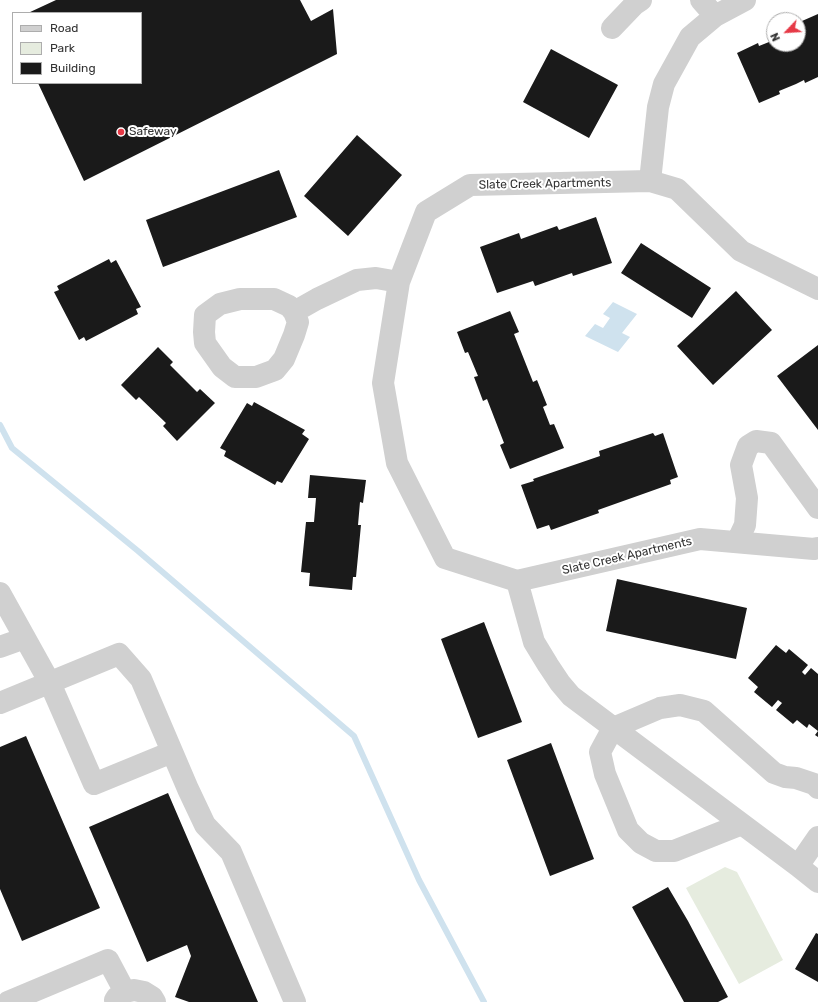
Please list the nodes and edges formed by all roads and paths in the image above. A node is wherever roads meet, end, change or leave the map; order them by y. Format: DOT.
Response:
graph roads {
  1 [pos="641,0"];
  2 [pos="745,0"];
  3 [pos="708,8"];
  4 [pos="612,28"];
  5 [pos="650,181"];
  6 [pos="399,282"];
  7 [pos="818,289"];
  8 [pos="294,312"];
  9 [pos="818,508"];
  10 [pos="737,542"];
  11 [pos="818,548"];
  12 [pos="517,581"];
  13 [pos="0,593"];
  14 [pos="25,638"];
  15 [pos="0,647"];
  16 [pos="50,683"];
  17 [pos="0,703"];
  18 [pos="613,728"];
  19 [pos="172,752"];
  20 [pos="818,788"];
  21 [pos="742,824"];
  22 [pos="818,837"];
  23 [pos="798,866"];
  24 [pos="818,882"];
  25 [pos="119,997"];
  26 [pos="8,1002"];
  27 [pos="155,1002"];
  28 [pos="295,1002"];
  1 -- 4 [label="lane"];
  2 -- 3 [label="lane"];
  3 -- 5 [label="lane"];
  5 -- 6 [label="lane, Slate Creek Apartments"];
  5 -- 7 [label="lane, Slate Creek Apartments"];
  6 -- 8 [label="lane"];
  6 -- 12 [label="lane, Slate Creek Apartments"];
  8 -- 8 [label="lane"];
  9 -- 10 [label="lane"];
  10 -- 11 [label="lane, Slate Creek Apartments"];
  10 -- 12 [label="lane, Slate Creek Apartments"];
  12 -- 18 [label="lane"];
  13 -- 14 [label="lane"];
  14 -- 15 [label="lane"];
  14 -- 16 [label="lane"];
  16 -- 17 [label="lane"];
  16 -- 19 [label="lane"];
  16 -- 19 [label="lane"];
  18 -- 20 [label="lane"];
  18 -- 21 [label="lane"];
  18 -- 21 [label="lane"];
  19 -- 28 [label="lane"];
  21 -- 23 [label="lane"];
  22 -- 23 [label="lane"];
  23 -- 24 [label="lane"];
  25 -- 26 [label="lane"];
  25 -- 27 [label="lane"];
}
